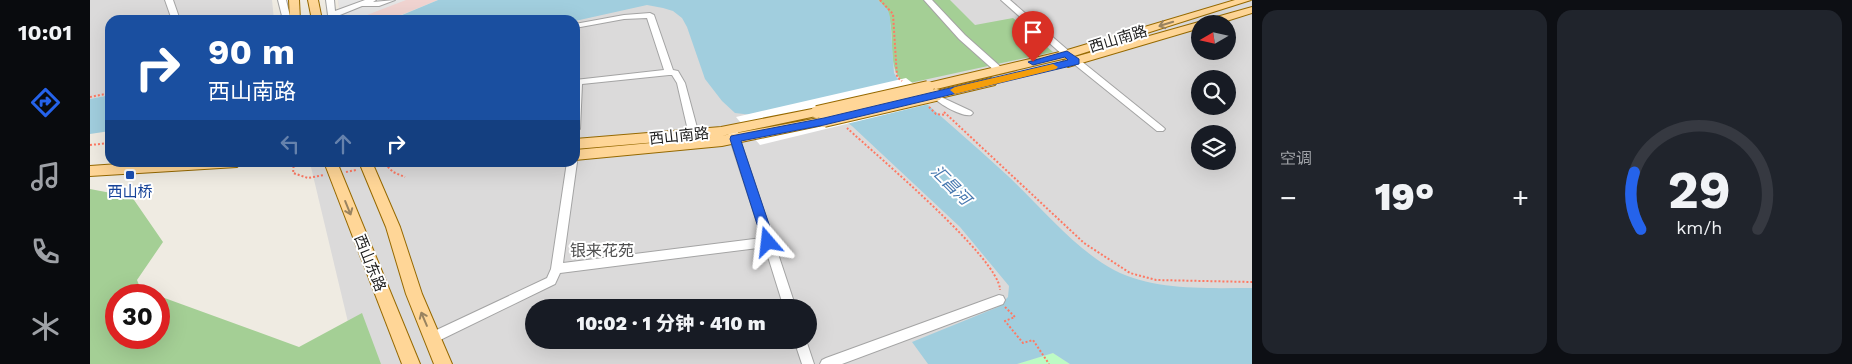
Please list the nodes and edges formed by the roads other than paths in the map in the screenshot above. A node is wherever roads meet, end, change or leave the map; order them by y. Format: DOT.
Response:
graph roads {
  1 [pos="170,0"];
  2 [pos="282,0"];
  3 [pos="294,0"];
  4 [pos="312,0"];
  5 [pos="330,0"];
  6 [pos="372,0"];
  7 [pos="391,0"];
  8 [pos="928,0"];
  9 [pos="1005,0"];
  10 [pos="1246,0"];
  11 [pos="357,6"];
  12 [pos="1252,10"];
  13 [pos="174,15"];
  14 [pos="286,15"];
  15 [pos="296,15"];
  16 [pos="316,15"];
  17 [pos="330,15"];
  18 [pos="335,15"];
  19 [pos="1235,15"];
  20 [pos="580,25"];
  21 [pos="1191,27"];
  22 [pos="1071,58"];
  23 [pos="999,70"];
  24 [pos="669,72"];
  25 [pos="580,82"];
  26 [pos="934,94"];
  27 [pos="968,113"];
  28 [pos="1160,129"];
  29 [pos="734,134"];
  30 [pos="694,135"];
  31 [pos="580,144"];
  32 [pos="580,154"];
  33 [pos="105,162"];
  34 [pos="90,163"];
  35 [pos="155,167"];
  36 [pos="332,167"];
  37 [pos="367,167"];
  38 [pos="571,167"];
  39 [pos="90,171"];
  40 [pos="768,242"];
  41 [pos="557,270"];
  42 [pos="787,299"];
  43 [pos="999,300"];
  44 [pos="432,338"];
  45 [pos="803,349"];
  46 [pos="411,364"];
  47 [pos="443,364"];
  48 [pos="808,364"];
  49 [pos="826,364"];
  1 -- 13 [label="street"];
  2 -- 14 [label="street"];
  3 -- 15 [label="main road"];
  4 -- 16 [label="main road"];
  5 -- 17 [label="street"];
  6 -- 11 [label="street"];
  7 -- 11 [label="street"];
  8 -- 23 [label="street"];
  9 -- 22 [label="street"];
  10 -- 22 [label="main road, 西山南路, one-way"];
  11 -- 18 [label="street"];
  12 -- 19 [label="main road"];
  20 -- 24 [label="street"];
  21 -- 22 [label="main road, 西山南路"];
  22 -- 23 [label="main road, 西山南路"];
  22 -- 26 [label="main road, 西山南路"];
  22 -- 28 [label="street"];
  23 -- 26 [label="main road, 西山南路"];
  24 -- 25 [label="street"];
  24 -- 30 [label="street"];
  26 -- 27 [label="street"];
  26 -- 29 [label="main road, 西山南路, bridge"];
  29 -- 30 [label="main road, 西山南路"];
  29 -- 32 [label="main road, 西山南路"];
  29 -- 40 [label="street"];
  30 -- 31 [label="main road, 西山南路"];
  33 -- 34 [label="main road"];
  35 -- 39 [label="main road"];
  36 -- 46 [label="main road, 西山东路, one-way"];
  44 -- 37 [label="main road, 西山东路, one-way"];
  38 -- 41 [label="street"];
  40 -- 41 [label="street"];
  40 -- 42 [label="street"];
  41 -- 44 [label="street"];
  43 -- 49 [label="street"];
  44 -- 47 [label="main road, 西山东路"];
  45 -- 48 [label="street"];
}
